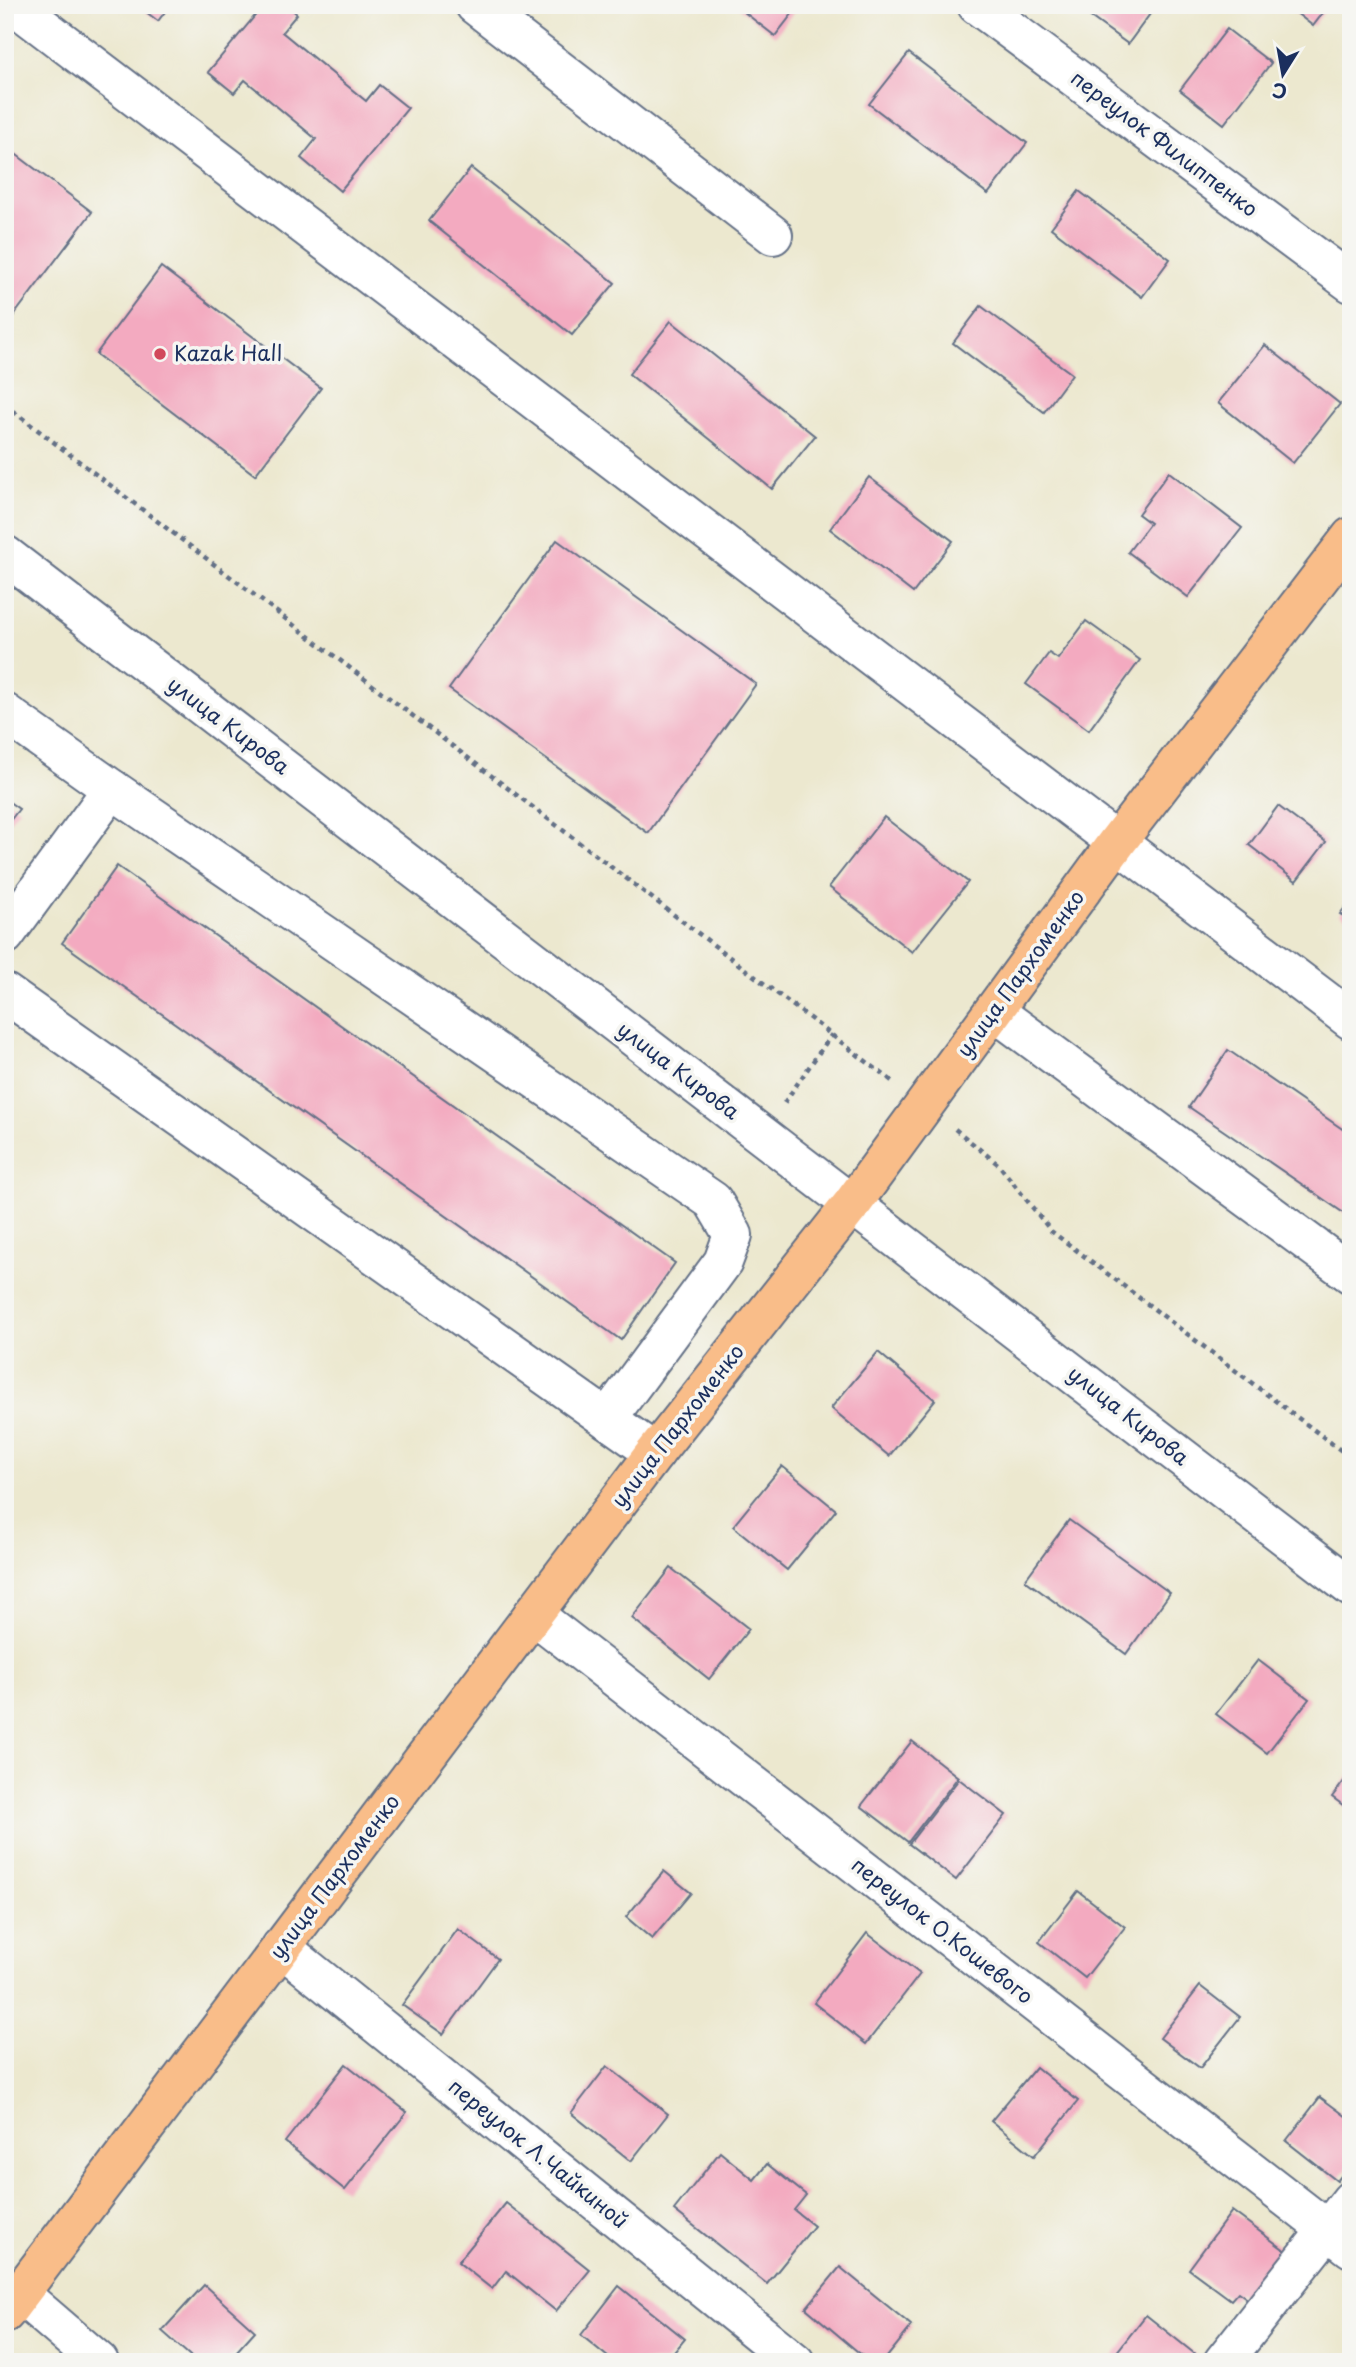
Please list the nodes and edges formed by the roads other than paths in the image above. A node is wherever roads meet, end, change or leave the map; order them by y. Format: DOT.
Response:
graph roads {
  1 [pos="14,5"];
  2 [pos="475,5"];
  3 [pos="977,5"];
  4 [pos="773,235"];
  5 [pos="1351,283"];
  6 [pos="1351,537"];
  7 [pos="5,555"];
  8 [pos="5,713"];
  9 [pos="112,789"];
  10 [pos="1117,842"];
  11 [pos="5,935"];
  12 [pos="5,993"];
  13 [pos="993,1011"];
  14 [pos="1351,1020"];
  15 [pos="852,1205"];
  16 [pos="1351,1274"];
  17 [pos="607,1419"];
  18 [pos="655,1454"];
  19 [pos="1351,1587"];
  20 [pos="533,1614"];
  21 [pos="281,1947"];
  22 [pos="1351,2200"];
  23 [pos="1339,2239"];
  24 [pos="12,2304"];
  25 [pos="99,2362"];
  26 [pos="795,2362"];
  27 [pos="1223,2362"];
  1 -- 10 [label="street"];
  2 -- 4 [label="street"];
  3 -- 5 [label="street, переулок Филиппенко"];
  6 -- 10 [label="main road, улица Пархоменко"];
  7 -- 15 [label="street, улица Кирова"];
  8 -- 9 [label="street"];
  9 -- 11 [label="street"];
  9 -- 17 [label="street"];
  10 -- 13 [label="main road, улица Пархоменко"];
  10 -- 14 [label="street"];
  12 -- 17 [label="street"];
  13 -- 15 [label="main road, улица Пархоменко"];
  13 -- 16 [label="street"];
  15 -- 18 [label="main road, улица Пархоменко"];
  15 -- 19 [label="street, улица Кирова"];
  17 -- 18 [label="street"];
  18 -- 20 [label="main road, улица Пархоменко"];
  20 -- 21 [label="main road, улица Пархоменко"];
  20 -- 23 [label="street, переулок О.Кошевого"];
  21 -- 24 [label="main road, улица Пархоменко"];
  21 -- 26 [label="street, переулок Л.Чайкиной"];
  22 -- 23 [label="street"];
  23 -- 27 [label="street"];
  24 -- 25 [label="street"];
}
